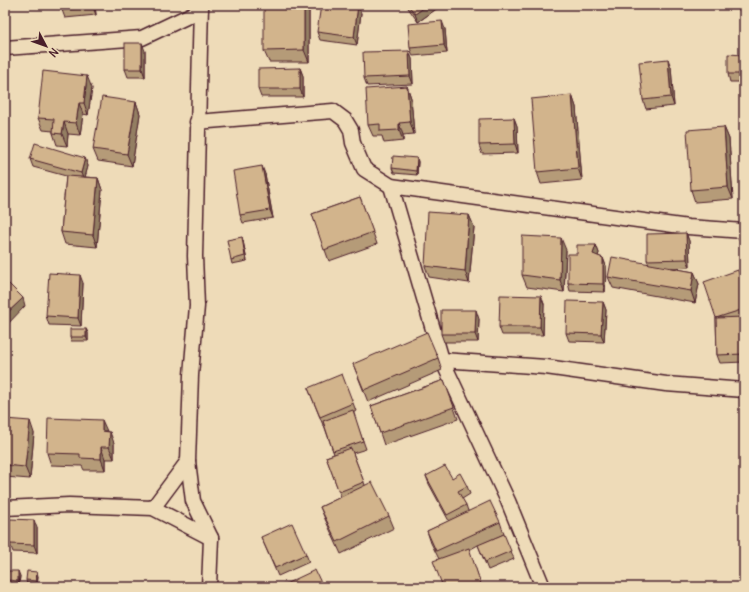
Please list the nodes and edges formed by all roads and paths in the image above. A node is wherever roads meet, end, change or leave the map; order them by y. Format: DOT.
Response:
graph roads {
  1 [pos="201,7"];
  2 [pos="5,48"];
  3 [pos="197,122"];
  4 [pos="391,186"];
  5 [pos="744,230"];
  6 [pos="442,360"];
  7 [pos="744,390"];
  8 [pos="188,461"];
  9 [pos="5,508"];
  10 [pos="153,508"];
  11 [pos="211,538"];
  12 [pos="209,587"];
  13 [pos="544,587"];
  1 -- 2 [label="street"];
  1 -- 3 [label="street"];
  3 -- 4 [label="street"];
  3 -- 8 [label="street"];
  4 -- 5 [label="street"];
  4 -- 6 [label="street"];
  6 -- 7 [label="street"];
  6 -- 13 [label="street"];
  8 -- 10 [label="street"];
  8 -- 11 [label="street"];
  9 -- 10 [label="street"];
  10 -- 11 [label="street"];
  11 -- 12 [label="street"];
}
